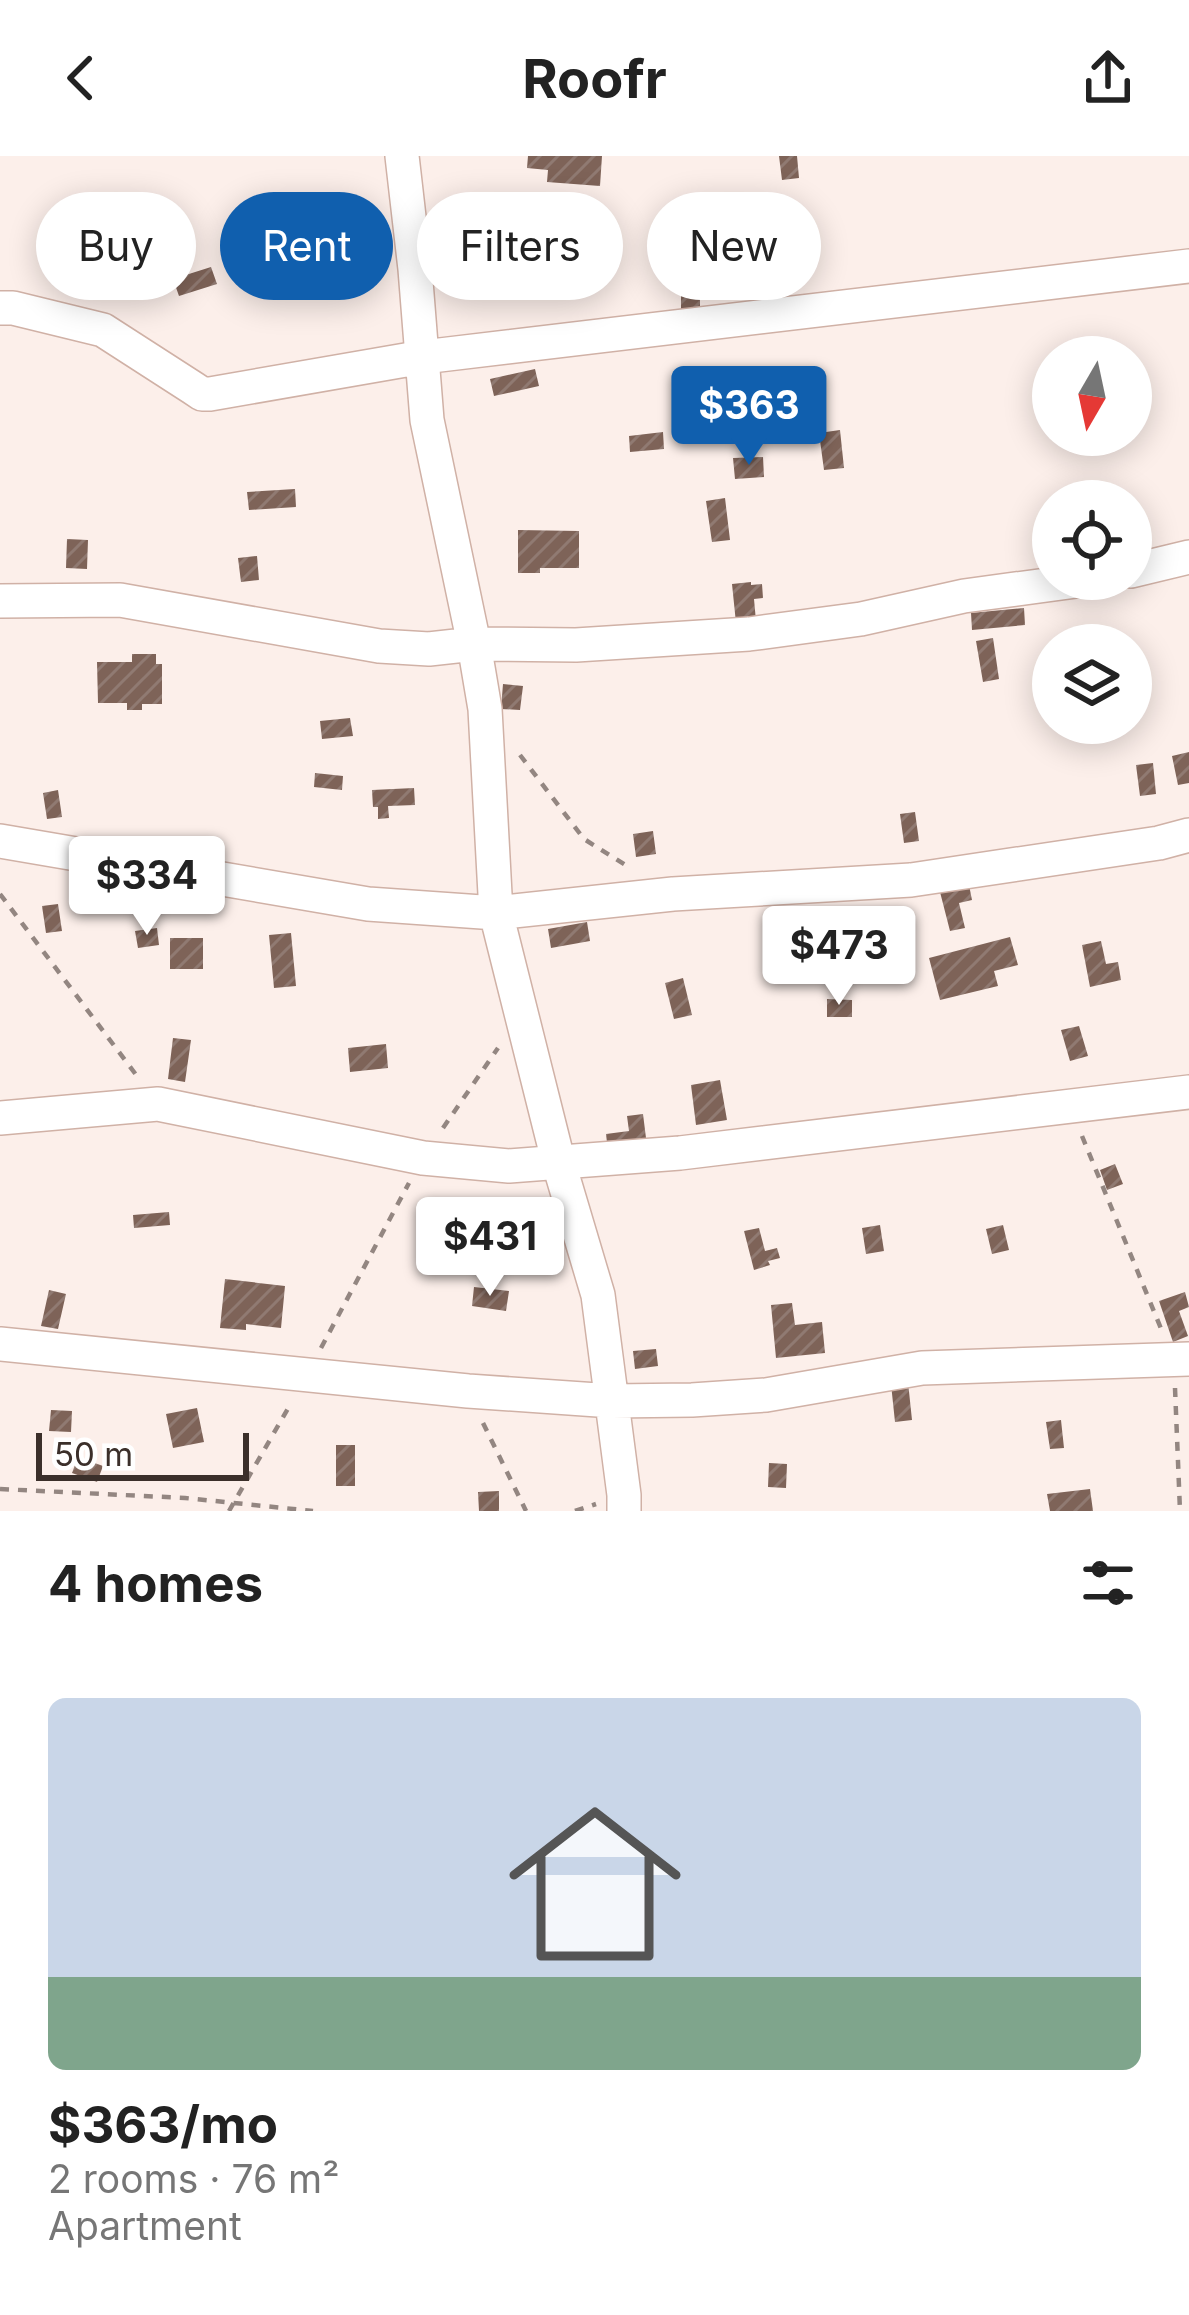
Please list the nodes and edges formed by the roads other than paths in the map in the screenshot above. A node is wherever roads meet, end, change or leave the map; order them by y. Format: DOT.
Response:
graph roads {
  1 [pos="402,156"];
  2 [pos="1189,266"];
  3 [pos="0,308"];
  4 [pos="423,357"];
  5 [pos="1189,557"];
  6 [pos="1152,566"];
  7 [pos="1032,587"];
  8 [pos="0,601"];
  9 [pos="474,644"];
  10 [pos="1189,835"];
  11 [pos="0,841"];
  12 [pos="496,913"];
  13 [pos="1189,1092"];
  14 [pos="0,1118"];
  15 [pos="559,1164"];
  16 [pos="0,1344"];
  17 [pos="1182,1359"];
  18 [pos="612,1401"];
  19 [pos="624,1511"];
  1 -- 4 [label="street"];
  2 -- 4 [label="street"];
  3 -- 4 [label="street"];
  4 -- 9 [label="street"];
  5 -- 6 [label="street"];
  7 -- 9 [label="street"];
  8 -- 9 [label="street"];
  9 -- 12 [label="street"];
  10 -- 12 [label="street"];
  11 -- 12 [label="street"];
  12 -- 15 [label="street"];
  13 -- 15 [label="street"];
  14 -- 15 [label="street"];
  15 -- 18 [label="street"];
  16 -- 18 [label="street"];
  17 -- 18 [label="street"];
  18 -- 19 [label="street"];
}
